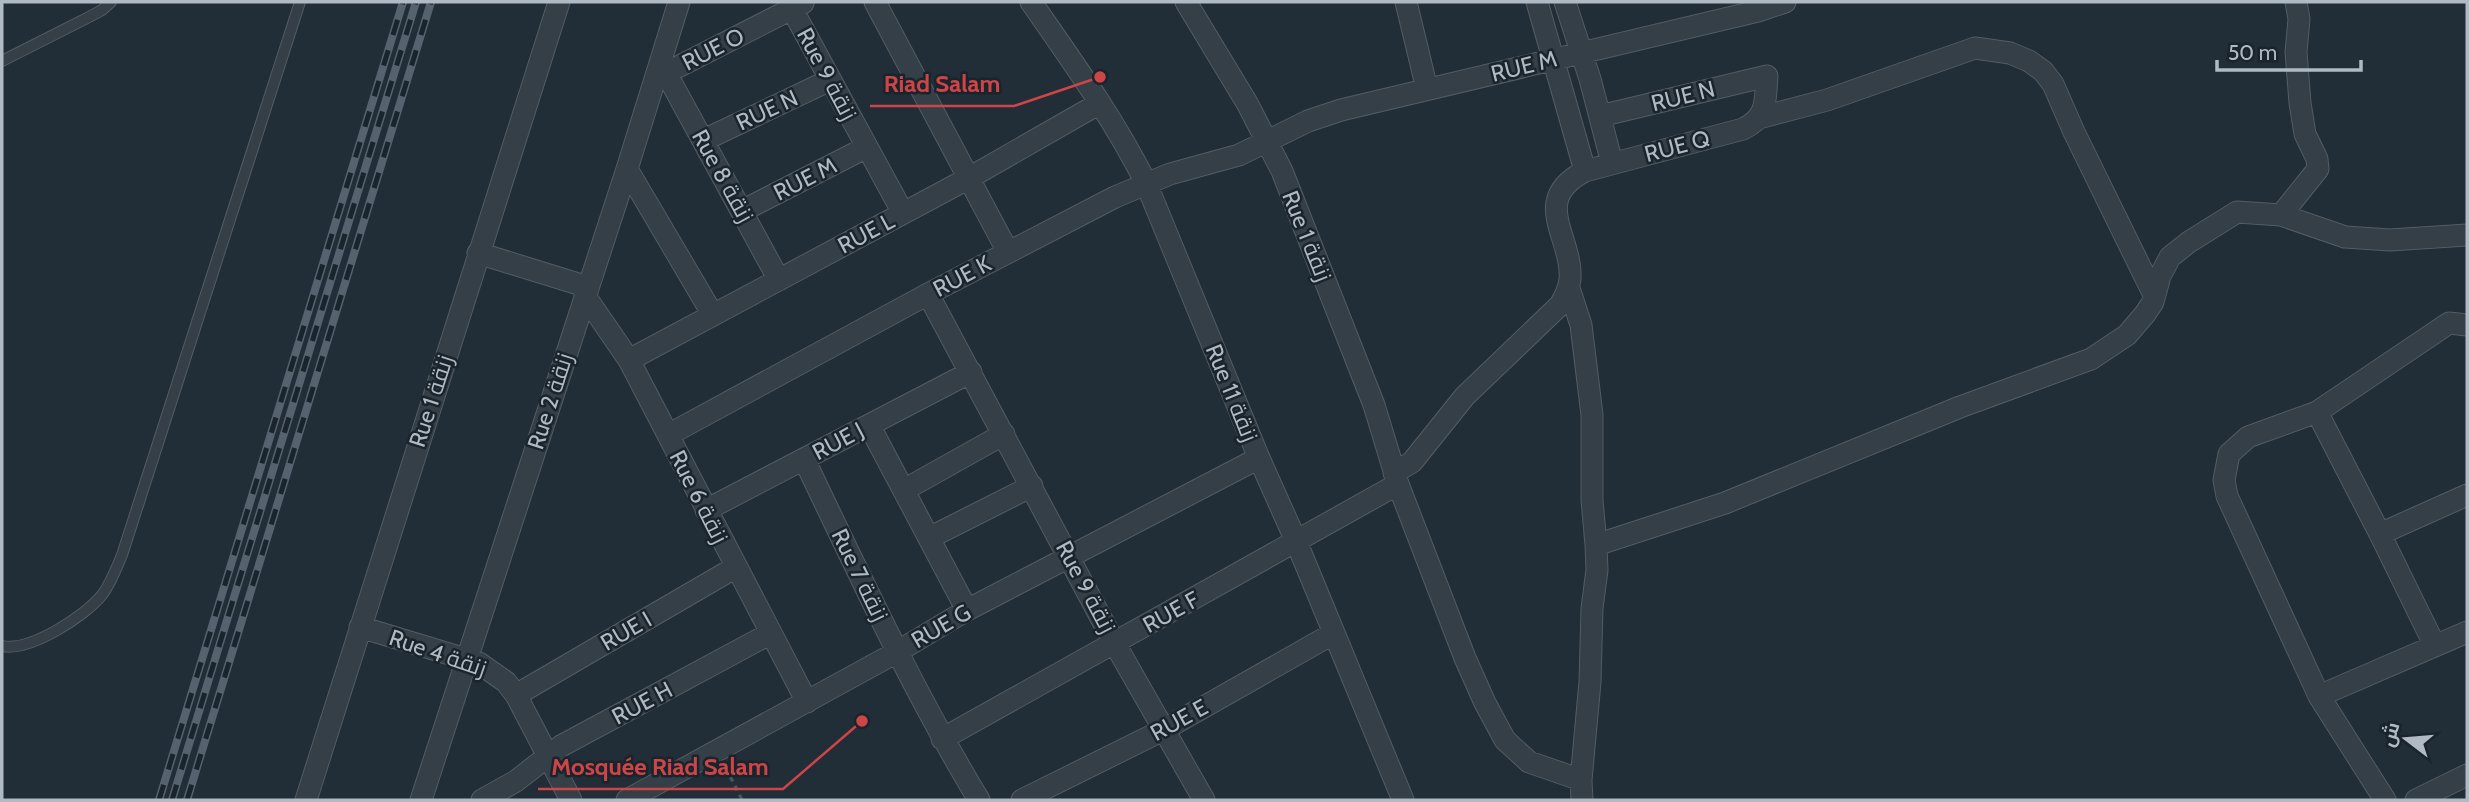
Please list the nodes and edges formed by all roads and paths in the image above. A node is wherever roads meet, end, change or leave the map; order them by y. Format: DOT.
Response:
graph roads {
  1 [pos="111,2"];
  2 [pos="300,2"];
  3 [pos="559,2"];
  4 [pos="875,2"];
  5 [pos="1031,2"];
  6 [pos="1406,2"];
  7 [pos="1537,2"];
  8 [pos="1565,2"];
  9 [pos="1785,2"];
  10 [pos="2296,2"];
  11 [pos="674,3"];
  12 [pos="1189,3"];
  13 [pos="798,5"];
  14 [pos="1581,52"];
  15 [pos="1553,59"];
  16 [pos="2,61"];
  17 [pos="662,72"];
  18 [pos="830,80"];
  19 [pos="1427,89"];
  20 [pos="1100,103"];
  21 [pos="1600,116"];
  22 [pos="1751,124"];
  23 [pos="704,140"];
  24 [pos="1266,141"];
  25 [pos="867,147"];
  26 [pos="1612,163"];
  27 [pos="627,169"];
  28 [pos="1585,171"];
  29 [pos="969,178"];
  30 [pos="1146,183"];
  31 [pos="743,211"];
  32 [pos="903,213"];
  33 [pos="2281,215"];
  34 [pos="2467,235"];
  35 [pos="1008,252"];
  36 [pos="478,253"];
  37 [pos="779,279"];
  38 [pos="1569,288"];
  39 [pos="587,291"];
  40 [pos="928,294"];
  41 [pos="2154,295"];
  42 [pos="713,315"];
  43 [pos="2467,325"];
  44 [pos="629,360"];
  45 [pos="971,372"];
  46 [pos="2317,412"];
  47 [pos="869,425"];
  48 [pos="1004,434"];
  49 [pos="668,435"];
  50 [pos="1259,458"];
  51 [pos="804,459"];
  52 [pos="1396,479"];
  53 [pos="1032,486"];
  54 [pos="904,490"];
  55 [pos="2467,495"];
  56 [pos="706,510"];
  57 [pos="2380,534"];
  58 [pos="929,538"];
  59 [pos="1296,541"];
  60 [pos="1596,545"];
  61 [pos="1070,557"];
  62 [pos="736,567"];
  63 [pos="967,610"];
  64 [pos="360,627"];
  65 [pos="2467,632"];
  66 [pos="771,633"];
  67 [pos="1334,633"];
  68 [pos="1115,644"];
  69 [pos="2,646"];
  70 [pos="2435,646"];
  71 [pos="897,652"];
  72 [pos="467,658"];
  73 [pos="516,695"];
  74 [pos="2319,696"];
  75 [pos="807,702"];
  76 [pos="1165,729"];
  77 [pos="942,739"];
  78 [pos="717,751"];
  79 [pos="548,755"];
  80 [pos="2467,775"];
  81 [pos="1581,790"];
  82 [pos="306,800"];
  83 [pos="421,800"];
  84 [pos="482,800"];
  85 [pos="570,800"];
  86 [pos="627,800"];
  87 [pos="742,800"];
  88 [pos="979,800"];
  89 [pos="1022,800"];
  90 [pos="1204,800"];
  91 [pos="1403,800"];
  92 [pos="2385,800"];
  93 [pos="2416,800"];
  1 -- 16 [label="lane"];
  2 -- 69 [label="lane"];
  3 -- 36 [label="street, Rue 1 زنقة"];
  4 -- 29 [label="street"];
  5 -- 20 [label="street, Rue 11 زنقة"];
  6 -- 19 [label="street"];
  7 -- 15 [label="street"];
  8 -- 14 [label="street"];
  9 -- 14 [label="street, RUE M"];
  10 -- 33 [label="street"];
  11 -- 17 [label="street, Rue 2 زنقة"];
  12 -- 24 [label="street, Rue 1 زنقة"];
  13 -- 17 [label="street, RUE O"];
  13 -- 18 [label="street, Rue 9 زنقة"];
  14 -- 15 [label="street, RUE M"];
  14 -- 21 [label="street"];
  15 -- 19 [label="street, RUE M"];
  15 -- 28 [label="street"];
  17 -- 23 [label="street, Rue 8 زنقة"];
  17 -- 27 [label="street, Rue 2 زنقة"];
  18 -- 23 [label="street, RUE N"];
  18 -- 25 [label="street, Rue 9 زنقة"];
  19 -- 24 [label="street, RUE M"];
  20 -- 29 [label="street, RUE L"];
  20 -- 30 [label="street, Rue 11 زنقة"];
  21 -- 22 [label="street, RUE N"];
  21 -- 26 [label="street"];
  22 -- 26 [label="street, RUE Q"];
  22 -- 41 [label="street, RUE Q"];
  23 -- 31 [label="street, Rue 8 زنقة"];
  24 -- 30 [label="street, RUE K"];
  24 -- 52 [label="street, Rue 1 زنقة"];
  25 -- 31 [label="street, RUE M"];
  25 -- 32 [label="street, Rue 9 زنقة"];
  26 -- 28 [label="street"];
  27 -- 39 [label="street, Rue 2 زنقة"];
  27 -- 42 [label="street"];
  28 -- 38 [label="street"];
  29 -- 32 [label="street, RUE L"];
  29 -- 35 [label="street"];
  30 -- 35 [label="street, RUE K"];
  30 -- 50 [label="street, Rue 11 زنقة"];
  31 -- 37 [label="street, Rue 8 زنقة"];
  32 -- 37 [label="street, RUE L"];
  33 -- 34 [label="street"];
  33 -- 41 [label="street"];
  35 -- 40 [label="street, RUE K"];
  36 -- 39 [label="street"];
  36 -- 64 [label="street, Rue 1 زنقة"];
  37 -- 42 [label="street, RUE L"];
  38 -- 52 [label="street, RUE F"];
  38 -- 60 [label="street"];
  39 -- 44 [label="street, Rue 6 زنقة"];
  39 -- 72 [label="street, Rue 2 زنقة"];
  40 -- 45 [label="street, Rue 9 زنقة"];
  40 -- 49 [label="street, RUE K"];
  41 -- 60 [label="street"];
  42 -- 44 [label="street, RUE L"];
  43 -- 46 [label="street"];
  44 -- 49 [label="street, Rue 6 زنقة"];
  45 -- 47 [label="street, RUE J"];
  45 -- 48 [label="street, Rue 9 زنقة"];
  46 -- 57 [label="street"];
  46 -- 74 [label="street"];
  47 -- 51 [label="street, RUE J"];
  47 -- 54 [label="street"];
  48 -- 53 [label="street, Rue 9 زنقة"];
  48 -- 54 [label="street"];
  49 -- 56 [label="street, Rue 6 زنقة"];
  50 -- 59 [label="street, Rue 11 زنقة"];
  50 -- 61 [label="street, RUE G"];
  51 -- 56 [label="street, RUE J"];
  51 -- 71 [label="street, Rue 7 زنقة"];
  52 -- 59 [label="street, RUE F"];
  52 -- 81 [label="street, Rue 1 زنقة"];
  53 -- 58 [label="street"];
  53 -- 61 [label="street, Rue 9 زنقة"];
  54 -- 58 [label="street"];
  55 -- 57 [label="street"];
  56 -- 62 [label="street, Rue 6 زنقة"];
  57 -- 70 [label="street"];
  58 -- 63 [label="street"];
  59 -- 67 [label="street, Rue 11 زنقة"];
  59 -- 68 [label="street, RUE F"];
  60 -- 81 [label="street"];
  61 -- 63 [label="street, RUE G"];
  61 -- 68 [label="street, Rue 9 زنقة"];
  62 -- 66 [label="street, Rue 6 زنقة"];
  62 -- 73 [label="street, RUE I"];
  63 -- 71 [label="street, RUE G"];
  64 -- 72 [label="street, Rue 4 زنقة"];
  64 -- 82 [label="street, Rue 1 زنقة"];
  65 -- 70 [label="street"];
  66 -- 75 [label="street, Rue 6 زنقة"];
  66 -- 79 [label="street, RUE H"];
  67 -- 76 [label="street, RUE E"];
  67 -- 91 [label="street, Rue 11 زنقة"];
  68 -- 76 [label="street, Rue 9 زنقة"];
  68 -- 77 [label="street, RUE F"];
  70 -- 74 [label="street"];
  71 -- 75 [label="street, RUE G"];
  71 -- 77 [label="street, Rue 7 زنقة"];
  72 -- 73 [label="street, Rue 4 زنقة"];
  72 -- 83 [label="street, Rue 2 زنقة"];
  73 -- 79 [label="street, Rue 4 زنقة"];
  74 -- 92 [label="street"];
  75 -- 78 [label="street, RUE G"];
  76 -- 89 [label="street, RUE E"];
  76 -- 90 [label="street, Rue 9 زنقة"];
  77 -- 88 [label="street, Rue 7 زنقة"];
  78 -- 86 [label="street, RUE G"];
  78 -- 87 [label="path"];
  79 -- 84 [label="street, RUE H"];
  79 -- 85 [label="street, Rue 4 زنقة"];
  80 -- 93 [label="street"];
}
